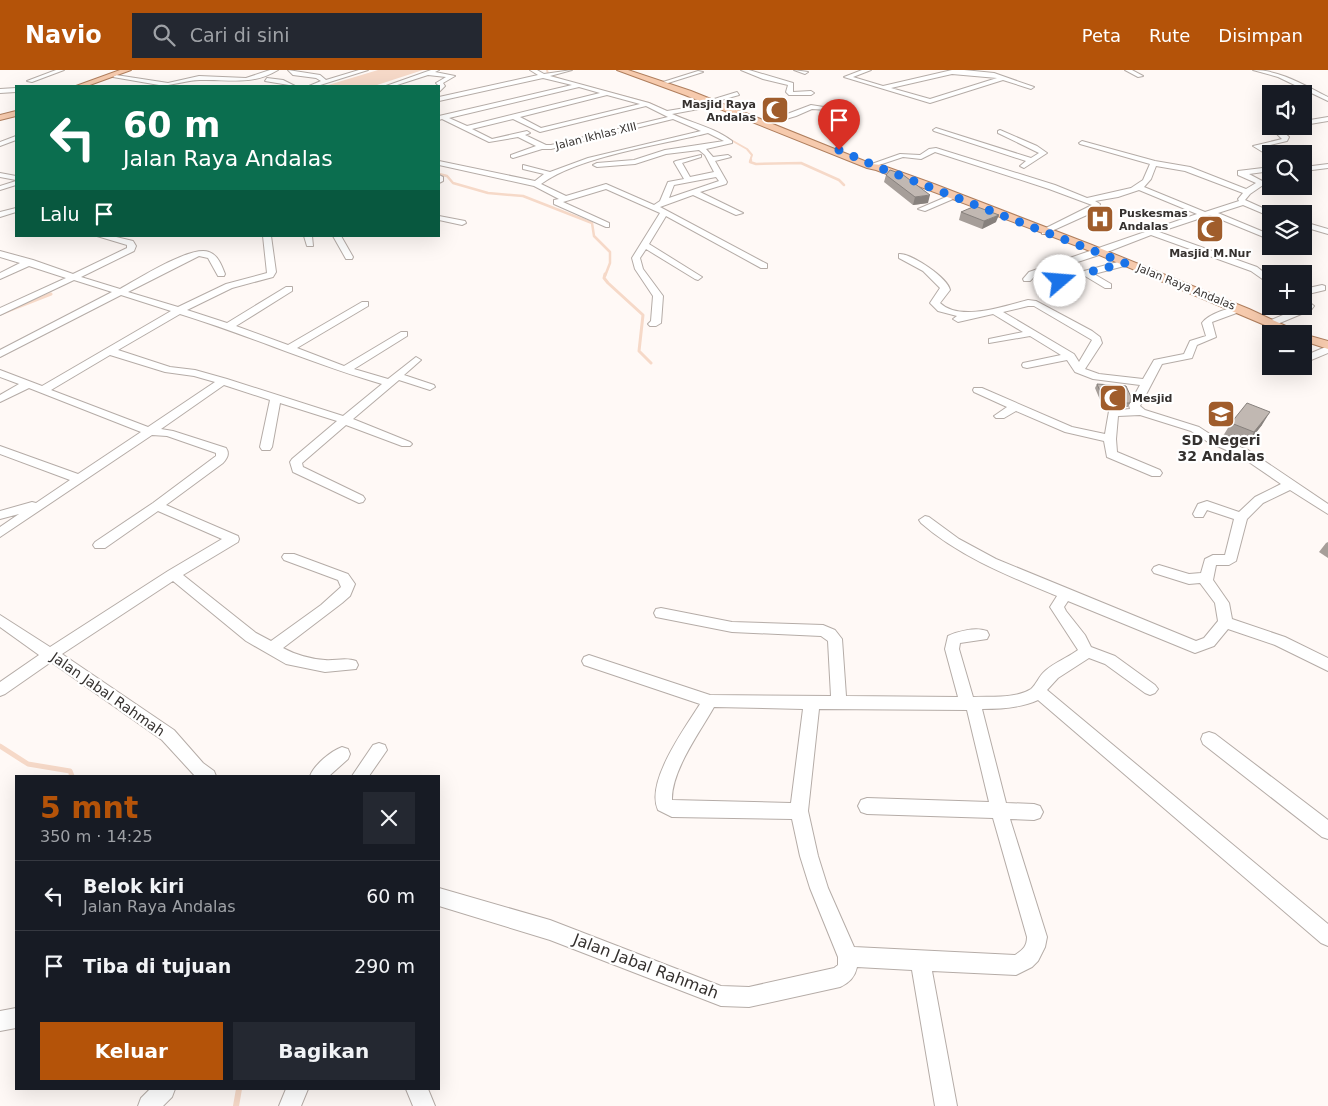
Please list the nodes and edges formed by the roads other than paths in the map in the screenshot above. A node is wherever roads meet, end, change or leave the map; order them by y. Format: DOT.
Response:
graph roads {
  1 [pos="61,70"];
  2 [pos="127,70"];
  3 [pos="135,70"];
  4 [pos="275,70"];
  5 [pos="291,70"];
  6 [pos="365,70"];
  7 [pos="436,70"];
  8 [pos="533,70"];
  9 [pos="569,70"];
  10 [pos="621,70"];
  11 [pos="744,70"];
  12 [pos="797,70"];
  13 [pos="844,70"];
  14 [pos="868,70"];
  15 [pos="961,70"];
  16 [pos="1128,70"];
  17 [pos="1256,70"];
  18 [pos="228,72"];
  19 [pos="700,72"];
  20 [pos="805,72"];
  21 [pos="952,72"];
  22 [pos="1275,72"];
  23 [pos="427,73"];
  24 [pos="635,73"];
  25 [pos="855,73"];
  26 [pos="546,75"];
  27 [pos="1140,76"];
  28 [pos="116,77"];
  29 [pos="202,78"];
  30 [pos="1003,78"];
  31 [pos="267,80"];
  32 [pos="30,81"];
  33 [pos="325,82"];
  34 [pos="666,82"];
  35 [pos="168,84"];
  36 [pos="83,85"];
  37 [pos="94,85"];
  38 [pos="164,85"];
  39 [pos="290,85"];
  40 [pos="315,85"];
  41 [pos="392,85"];
  42 [pos="580,85"];
  43 [pos="1299,85"];
  44 [pos="1031,87"];
  45 [pos="883,88"];
  46 [pos="440,89"];
  47 [pos="15,90"];
  48 [pos="0,91"];
  49 [pos="1312,91"];
  50 [pos="609,93"];
  51 [pos="811,93"];
  52 [pos="737,94"];
  53 [pos="440,99"];
  54 [pos="1328,99"];
  55 [pos="716,102"];
  56 [pos="648,104"];
  57 [pos="15,108"];
  58 [pos="826,108"];
  59 [pos="15,113"];
  60 [pos="0,114"];
  61 [pos="671,114"];
  62 [pos="441,117"];
  63 [pos="514,117"];
  64 [pos="0,118"];
  65 [pos="1328,119"];
  66 [pos="769,122"];
  67 [pos="1312,122"];
  68 [pos="468,128"];
  69 [pos="540,130"];
  70 [pos="936,130"];
  71 [pos="709,132"];
  72 [pos="1000,132"];
  73 [pos="519,135"];
  74 [pos="1283,135"];
  75 [pos="15,138"];
  76 [pos="818,143"];
  77 [pos="1082,143"];
  78 [pos="0,145"];
  79 [pos="543,146"];
  80 [pos="10,148"];
  81 [pos="701,148"];
  82 [pos="1262,150"];
  83 [pos="513,156"];
  84 [pos="709,156"];
  85 [pos="728,157"];
  86 [pos="1032,161"];
  87 [pos="1154,163"];
  88 [pos="440,164"];
  89 [pos="875,166"];
  90 [pos="1328,166"];
  91 [pos="526,167"];
  92 [pos="1312,168"];
  93 [pos="1262,170"];
  94 [pos="555,172"];
  95 [pos="719,174"];
  96 [pos="1008,174"];
  97 [pos="0,175"];
  98 [pos="15,179"];
  99 [pos="15,179"];
  100 [pos="566,179"];
  101 [pos="15,180"];
  102 [pos="689,181"];
  103 [pos="0,182"];
  104 [pos="1262,183"];
  105 [pos="1262,183"];
  106 [pos="536,184"];
  107 [pos="1136,187"];
  108 [pos="0,188"];
  109 [pos="693,192"];
  110 [pos="1247,192"];
  111 [pos="956,196"];
  112 [pos="566,199"];
  113 [pos="1088,200"];
  114 [pos="663,202"];
  115 [pos="1243,202"];
  116 [pos="654,208"];
  117 [pos="922,209"];
  118 [pos="1262,210"];
  119 [pos="15,211"];
  120 [pos="664,212"];
  121 [pos="739,213"];
  122 [pos="1206,213"];
  123 [pos="0,215"];
  124 [pos="440,218"];
  125 [pos="462,223"];
  126 [pos="606,224"];
  127 [pos="1328,225"];
  128 [pos="1312,227"];
  129 [pos="1324,231"];
  130 [pos="1045,232"];
  131 [pos="1151,232"];
  132 [pos="1262,235"];
  133 [pos="107,237"];
  134 [pos="267,237"];
  135 [pos="338,237"];
  136 [pos="643,244"];
  137 [pos="1099,252"];
  138 [pos="0,254"];
  139 [pos="349,256"];
  140 [pos="902,256"];
  141 [pos="30,262"];
  142 [pos="1125,263"];
  143 [pos="764,266"];
  144 [pos="1086,273"];
  145 [pos="221,274"];
  146 [pos="1262,275"];
  147 [pos="0,276"];
  148 [pos="76,276"];
  149 [pos="698,277"];
  150 [pos="1027,279"];
  151 [pos="1108,286"];
  152 [pos="1322,288"];
  153 [pos="289,289"];
  154 [pos="1312,290"];
  155 [pos="120,291"];
  156 [pos="1067,291"];
  157 [pos="365,304"];
  158 [pos="1239,309"];
  159 [pos="178,311"];
  160 [pos="995,311"];
  161 [pos="1,312"];
  162 [pos="1291,315"];
  163 [pos="974,316"];
  164 [pos="958,319"];
  165 [pos="1272,323"];
  166 [pos="653,324"];
  167 [pos="1277,325"];
  168 [pos="228,326"];
  169 [pos="1031,333"];
  170 [pos="404,334"];
  171 [pos="1312,340"];
  172 [pos="992,341"];
  173 [pos="1312,341"];
  174 [pos="1328,345"];
  175 [pos="289,349"];
  176 [pos="1328,349"];
  177 [pos="110,351"];
  178 [pos="0,354"];
  179 [pos="1070,356"];
  180 [pos="1312,356"];
  181 [pos="416,360"];
  182 [pos="1027,365"];
  183 [pos="345,370"];
  184 [pos="1080,370"];
  185 [pos="0,373"];
  186 [pos="392,379"];
  187 [pos="224,381"];
  188 [pos="28,384"];
  189 [pos="1146,384"];
  190 [pos="430,387"];
  191 [pos="43,390"];
  192 [pos="978,390"];
  193 [pos="276,398"];
  194 [pos="0,399"];
  195 [pos="1014,408"];
  196 [pos="1141,412"];
  197 [pos="1000,416"];
  198 [pos="344,420"];
  199 [pos="149,431"];
  200 [pos="1110,439"];
  201 [pos="406,444"];
  202 [pos="266,446"];
  203 [pos="0,450"];
  204 [pos="1156,473"];
  205 [pos="79,479"];
  206 [pos="1291,484"];
  207 [pos="359,499"];
  208 [pos="45,502"];
  209 [pos="157,506"];
  210 [pos="1328,510"];
  211 [pos="1198,514"];
  212 [pos="0,515"];
  213 [pos="1241,517"];
  214 [pos="925,520"];
  215 [pos="0,533"];
  216 [pos="100,545"];
  217 [pos="289,557"];
  218 [pos="1159,570"];
  219 [pos="173,574"];
  220 [pos="1204,579"];
  221 [pos="1065,594"];
  222 [pos="661,613"];
  223 [pos="0,621"];
  224 [pos="1224,622"];
  225 [pos="982,635"];
  226 [pos="271,649"];
  227 [pos="1086,652"];
  228 [pos="50,654"];
  229 [pos="589,661"];
  230 [pos="351,664"];
  231 [pos="1328,665"];
  232 [pos="1150,689"];
  233 [pos="0,690"];
  234 [pos="1039,692"];
  235 [pos="710,701"];
  236 [pos="812,703"];
  237 [pos="970,703"];
  238 [pos="839,704"];
  239 [pos="1209,739"];
  240 [pos="379,750"];
  241 [pos="342,754"];
  242 [pos="207,775"];
  243 [pos="319,775"];
  244 [pos="361,775"];
  245 [pos="867,806"];
  246 [pos="999,810"];
  247 [pos="799,811"];
  248 [pos="1034,812"];
  249 [pos="1328,831"];
  250 [pos="440,897"];
  251 [pos="1328,936"];
  252 [pos="848,957"];
  253 [pos="920,960"];
  254 [pos="15,1018"];
  255 [pos="0,1021"];
  256 [pos="163,1090"];
  257 [pos="297,1090"];
  258 [pos="416,1090"];
  259 [pos="149,1106"];
  260 [pos="290,1106"];
  261 [pos="424,1106"];
  262 [pos="946,1106"];
  1 -- 32 [label="street"];
  2 -- 36 [label="main road"];
  3 -- 28 [label="main road"];
  4 -- 29 [label="street"];
  5 -- 33 [label="street"];
  6 -- 33 [label="street"];
  7 -- 23 [label="street"];
  8 -- 26 [label="street"];
  9 -- 26 [label="street"];
  10 -- 24 [label="main road, Jalan Raya Andalas"];
  11 -- 51 [label="street"];
  12 -- 20 [label="street"];
  13 -- 25 [label="street"];
  14 -- 25 [label="street"];
  15 -- 21 [label="street"];
  16 -- 27 [label="street"];
  17 -- 22 [label="street"];
  18 -- 29 [label="street"];
  19 -- 34 [label="street"];
  21 -- 30 [label="street"];
  21 -- 45 [label="street"];
  22 -- 43 [label="street"];
  23 -- 41 [label="street"];
  23 -- 46 [label="street"];
  24 -- 34 [label="main road, Jalan Raya Andalas"];
  24 -- 55 [label="main road, Jalan Raya Andalas"];
  25 -- 45 [label="street"];
  26 -- 42 [label="street"];
  26 -- 53 [label="street"];
  28 -- 35 [label="street"];
  28 -- 37 [label="main road"];
  29 -- 35 [label="street"];
  30 -- 44 [label="street"];
  30 -- 45 [label="street"];
  31 -- 39 [label="street"];
  33 -- 40 [label="street"];
  34 -- 55 [label="main road, Jalan Raya Andalas"];
  35 -- 38 [label="street"];
  42 -- 50 [label="street"];
  42 -- 62 [label="street"];
  47 -- 48 [label="street"];
  49 -- 54 [label="street"];
  50 -- 56 [label="street"];
  50 -- 63 [label="street"];
  52 -- 55 [label="street, Jalan Ikhlas XIII"];
  55 -- 61 [label="street, Jalan Ikhlas XIII"];
  55 -- 66 [label="main road, Jalan Raya Andalas"];
  55 -- 76 [label="main road, Jalan Raya Andalas"];
  56 -- 61 [label="street"];
  56 -- 69 [label="street"];
  57 -- 60 [label="main road"];
  58 -- 66 [label="street"];
  59 -- 64 [label="main road"];
  61 -- 71 [label="street"];
  61 -- 79 [label="street, Jalan Ikhlas XIII"];
  62 -- 68 [label="street"];
  63 -- 68 [label="street"];
  63 -- 69 [label="street"];
  65 -- 67 [label="street"];
  66 -- 76 [label="main road, Jalan Raya Andalas"];
  68 -- 73 [label="street"];
  69 -- 73 [label="street"];
  70 -- 86 [label="street"];
  71 -- 81 [label="street"];
  71 -- 94 [label="street"];
  72 -- 86 [label="street"];
  73 -- 79 [label="street, Jalan Ikhlas XIII"];
  74 -- 82 [label="street"];
  75 -- 78 [label="street"];
  76 -- 89 [label="main road, Jalan Raya Andalas"];
  77 -- 87 [label="street"];
  78 -- 80 [label="street"];
  79 -- 83 [label="street"];
  81 -- 84 [label="street"];
  81 -- 94 [label="street"];
  84 -- 85 [label="street"];
  84 -- 95 [label="street"];
  84 -- 102 [label="street"];
  86 -- 96 [label="street"];
  87 -- 107 [label="street"];
  87 -- 110 [label="street"];
  88 -- 106 [label="street"];
  89 -- 96 [label="street"];
  89 -- 111 [label="main road, Jalan Raya Andalas"];
  90 -- 92 [label="street"];
  91 -- 94 [label="street"];
  93 -- 104 [label="street"];
  94 -- 100 [label="street"];
  94 -- 106 [label="street"];
  95 -- 102 [label="street"];
  95 -- 109 [label="street"];
  96 -- 113 [label="street"];
  97 -- 98 [label="street"];
  99 -- 103 [label="street"];
  101 -- 108 [label="street"];
  102 -- 114 [label="street"];
  105 -- 110 [label="street"];
  106 -- 112 [label="street"];
  107 -- 113 [label="street"];
  107 -- 122 [label="street"];
  109 -- 114 [label="street"];
  109 -- 121 [label="street"];
  110 -- 115 [label="street"];
  111 -- 117 [label="street"];
  111 -- 130 [label="main road, Jalan Raya Andalas"];
  112 -- 116 [label="street"];
  112 -- 126 [label="street"];
  113 -- 130 [label="street"];
  114 -- 116 [label="street"];
  115 -- 118 [label="street"];
  115 -- 122 [label="street"];
  116 -- 120 [label="street"];
  119 -- 123 [label="street"];
  120 -- 136 [label="street"];
  120 -- 143 [label="street"];
  122 -- 131 [label="street"];
  122 -- 132 [label="street"];
  124 -- 125 [label="street"];
  127 -- 129 [label="street"];
  128 -- 129 [label="street"];
  130 -- 137 [label="main road, Jalan Raya Andalas"];
  131 -- 137 [label="street"];
  131 -- 146 [label="street"];
  133 -- 148 [label="street"];
  134 -- 159 [label="street"];
  135 -- 139 [label="street"];
  136 -- 149 [label="street"];
  136 -- 166 [label="street"];
  137 -- 142 [label="main road, Jalan Raya Andalas"];
  137 -- 150 [label="street"];
  138 -- 141 [label="street"];
  140 -- 163 [label="street"];
  141 -- 147 [label="street"];
  141 -- 148 [label="street"];
  142 -- 144 [label="street"];
  142 -- 158 [label="main road, Jalan Raya Andalas"];
  144 -- 151 [label="street"];
  144 -- 156 [label="street"];
  145 -- 155 [label="street"];
  148 -- 155 [label="street"];
  148 -- 161 [label="street"];
  152 -- 154 [label="street"];
  153 -- 168 [label="street"];
  155 -- 159 [label="street"];
  155 -- 178 [label="street"];
  157 -- 175 [label="street"];
  158 -- 165 [label="main road, Jalan Raya Andalas"];
  158 -- 189 [label="street"];
  159 -- 168 [label="street"];
  159 -- 177 [label="street"];
  160 -- 163 [label="street"];
  160 -- 169 [label="street"];
  160 -- 184 [label="street"];
  162 -- 165 [label="street"];
  163 -- 164 [label="street"];
  165 -- 167 [label="main road, Jalan Raya Andalas"];
  168 -- 175 [label="street"];
  169 -- 172 [label="street"];
  169 -- 179 [label="street"];
  170 -- 183 [label="street"];
  171 -- 174 [label="main road"];
  173 -- 176 [label="main road"];
  175 -- 183 [label="street"];
  176 -- 180 [label="street"];
  177 -- 187 [label="street"];
  177 -- 191 [label="street"];
  179 -- 182 [label="street"];
  179 -- 184 [label="street"];
  181 -- 186 [label="street"];
  183 -- 186 [label="street"];
  184 -- 189 [label="street"];
  185 -- 188 [label="street"];
  186 -- 190 [label="street"];
  186 -- 198 [label="street"];
  187 -- 193 [label="street"];
  187 -- 199 [label="street"];
  188 -- 191 [label="street"];
  188 -- 194 [label="street"];
  189 -- 196 [label="street"];
  191 -- 199 [label="street"];
  192 -- 195 [label="street"];
  193 -- 198 [label="street"];
  193 -- 202 [label="street"];
  195 -- 197 [label="street"];
  195 -- 200 [label="street"];
  196 -- 200 [label="street"];
  196 -- 206 [label="street"];
  198 -- 201 [label="street"];
  198 -- 207 [label="street"];
  199 -- 205 [label="street"];
  199 -- 209 [label="street"];
  200 -- 204 [label="street"];
  203 -- 205 [label="street"];
  205 -- 208 [label="street"];
  206 -- 210 [label="street"];
  206 -- 213 [label="street"];
  208 -- 212 [label="street"];
  208 -- 215 [label="street"];
  209 -- 216 [label="street"];
  209 -- 219 [label="street"];
  211 -- 213 [label="street"];
  213 -- 220 [label="street"];
  214 -- 221 [label="street"];
  217 -- 226 [label="street"];
  218 -- 220 [label="street"];
  219 -- 226 [label="street"];
  219 -- 228 [label="street"];
  220 -- 224 [label="street"];
  221 -- 224 [label="street"];
  221 -- 227 [label="street"];
  222 -- 238 [label="street"];
  223 -- 228 [label="street, Jalan Jabal Rahmah"];
  224 -- 231 [label="street"];
  225 -- 237 [label="street"];
  226 -- 230 [label="street"];
  227 -- 232 [label="street"];
  227 -- 234 [label="street"];
  228 -- 233 [label="street"];
  228 -- 242 [label="street, Jalan Jabal Rahmah"];
  229 -- 235 [label="street"];
  234 -- 237 [label="street"];
  234 -- 251 [label="street"];
  235 -- 236 [label="street"];
  235 -- 247 [label="street"];
  236 -- 238 [label="street"];
  236 -- 247 [label="street"];
  237 -- 238 [label="street"];
  237 -- 246 [label="street"];
  239 -- 249 [label="street"];
  240 -- 244 [label="street"];
  241 -- 243 [label="street"];
  245 -- 246 [label="street"];
  246 -- 248 [label="street"];
  246 -- 253 [label="street"];
  247 -- 252 [label="street"];
  250 -- 252 [label="street, Jalan Jabal Rahmah"];
  252 -- 253 [label="street"];
  253 -- 262 [label="street"];
  254 -- 255 [label="street"];
  256 -- 259 [label="street"];
  257 -- 260 [label="street"];
  258 -- 261 [label="street"];
}
